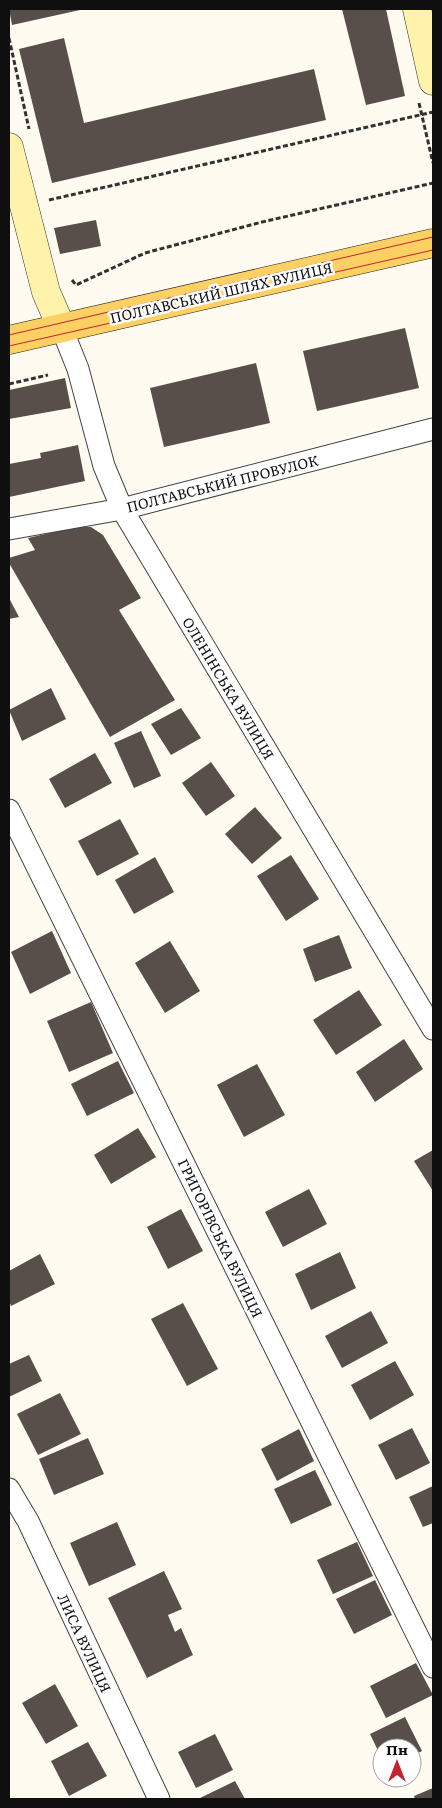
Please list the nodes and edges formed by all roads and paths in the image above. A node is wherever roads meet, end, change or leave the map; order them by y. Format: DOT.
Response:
graph roads {
  1 [pos="418,9"];
  2 [pos="9,38"];
  3 [pos="433,81"];
  4 [pos="433,112"];
  5 [pos="20,141"];
  6 [pos="433,183"];
  7 [pos="22,207"];
  8 [pos="433,243"];
  9 [pos="76,285"];
  10 [pos="62,329"];
  11 [pos="9,340"];
  12 [pos="48,375"];
  13 [pos="9,384"];
  14 [pos="433,429"];
  15 [pos="122,509"];
  16 [pos="9,529"];
  17 [pos="9,810"];
  18 [pos="433,1029"];
  19 [pos="9,1489"];
  20 [pos="433,1667"];
  21 [pos="159,1799"];
  1 -- 3 [label="street"];
  2 -- 5 [label="path"];
  4 -- 7 [label="path"];
  5 -- 7 [label="street"];
  6 -- 9 [label="path"];
  7 -- 10 [label="street"];
  8 -- 10 [label="main road, ПОЛТАВСЬКИЙ ШЛЯХ ВУЛИЦЯ"];
  10 -- 11 [label="main road, ПОЛТАВСЬКИЙ ШЛЯХ ВУЛИЦЯ"];
  10 -- 15 [label="street, ОЛЕНІНСЬКА ВУЛИЦЯ"];
  12 -- 13 [label="path"];
  14 -- 15 [label="street, ПОЛТАВСЬКИЙ ПРОВУЛОК"];
  15 -- 16 [label="street, ПОЛТАВСЬКИЙ ПРОВУЛОК"];
  15 -- 18 [label="street, ОЛЕНІНСЬКА ВУЛИЦЯ"];
  17 -- 20 [label="street, ГРИГОРІВСЬКА ВУЛИЦЯ"];
  19 -- 21 [label="street, ЛИСА ВУЛИЦЯ"];
}
